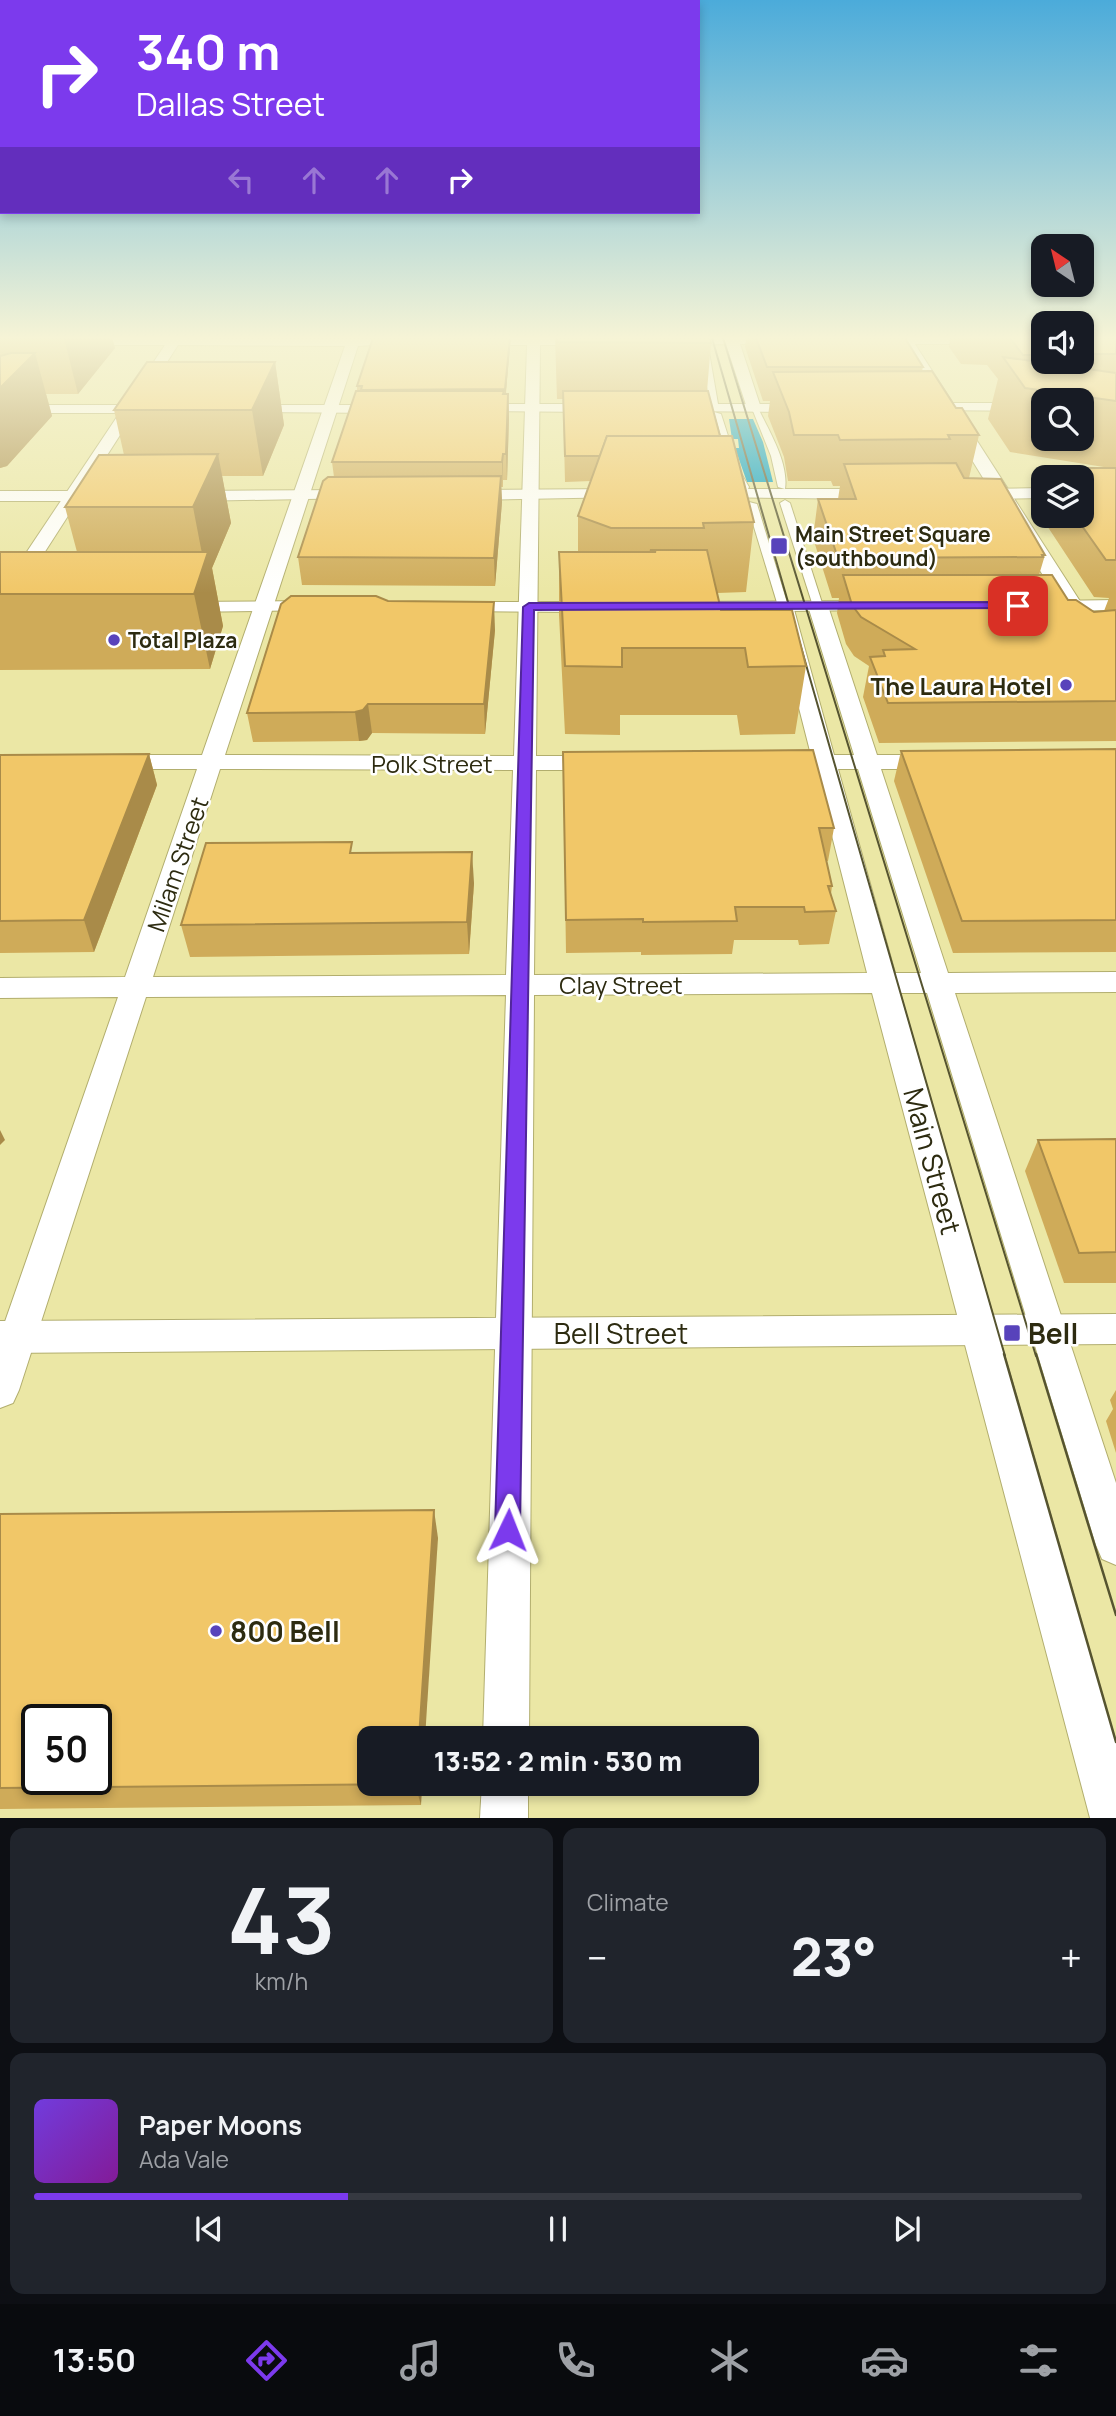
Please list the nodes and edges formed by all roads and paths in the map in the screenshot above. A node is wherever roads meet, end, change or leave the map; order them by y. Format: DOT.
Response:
graph roads {
  1 [pos="121,423"];
  2 [pos="325,423"];
  3 [pos="533,423"];
  4 [pos="720,423"];
  5 [pos="762,423"];
  6 [pos="957,423"];
  7 [pos="745,487"];
  8 [pos="782,487"];
  9 [pos="1031,493"];
  10 [pos="639,494"];
  11 [pos="694,494"];
  12 [pos="894,494"];
  13 [pos="964,494"];
  14 [pos="1000,494"];
  15 [pos="301,495"];
  16 [pos="367,495"];
  17 [pos="450,495"];
  18 [pos="531,495"];
  19 [pos="0,496"];
  20 [pos="72,496"];
  21 [pos="108,496"];
  22 [pos="174,496"];
  23 [pos="785,503"];
  24 [pos="752,504"];
  25 [pos="1116,605"];
  26 [pos="264,606"];
  27 [pos="337,606"];
  28 [pos="783,606"];
  29 [pos="818,606"];
  30 [pos="881,606"];
  31 [pos="1030,606"];
  32 [pos="1072,606"];
  33 [pos="5,607"];
  34 [pos="167,607"];
  35 [pos="446,607"];
  36 [pos="529,607"];
  37 [pos="603,607"];
  38 [pos="667,607"];
  39 [pos="1091,636"];
  40 [pos="101,762"];
  41 [pos="211,762"];
  42 [pos="781,762"];
  43 [pos="824,762"];
  44 [pos="869,762"];
  45 [pos="960,762"];
  46 [pos="618,763"];
  47 [pos="525,764"];
  48 [pos="1116,982"];
  49 [pos="521,984"];
  50 [pos="937,984"];
  51 [pos="884,985"];
  52 [pos="0,988"];
  53 [pos="135,988"];
  54 [pos="1116,1329"];
  55 [pos="1046,1330"];
  56 [pos="980,1331"];
  57 [pos="514,1334"];
  58 [pos="9,1337"];
  59 [pos="0,1390"];
  60 [pos="1116,1545"];
  61 [pos="506,1726"];
  62 [pos="505,1796"];
  63 [pos="504,1818"];
  64 [pos="1114,1818"];
  1 -- 20 [label="main road"];
  2 -- 15 [label="main road, Milam Street"];
  3 -- 18 [label="main road"];
  4 -- 7 [label="street"];
  5 -- 8 [label="street"];
  6 -- 14 [label="main road"];
  9 -- 14 [label="street"];
  10 -- 18 [label="street"];
  11 -- 12 [label="street"];
  13 -- 14 [label="street"];
  14 -- 32 [label="main road"];
  15 -- 16 [label="street"];
  15 -- 22 [label="street"];
  15 -- 26 [label="main road, Milam Street"];
  17 -- 18 [label="street"];
  18 -- 36 [label="main road"];
  19 -- 20 [label="street"];
  20 -- 21 [label="street"];
  20 -- 33 [label="main road"];
  23 -- 29 [label="street"];
  24 -- 28 [label="street, Main Street"];
  25 -- 32 [label="street"];
  26 -- 27 [label="street"];
  26 -- 34 [label="street"];
  26 -- 41 [label="main road, Milam Street"];
  28 -- 29 [label="street"];
  28 -- 38 [label="street"];
  28 -- 43 [label="main road, Main Street"];
  29 -- 30 [label="street"];
  29 -- 44 [label="main road"];
  31 -- 32 [label="street"];
  32 -- 39 [label="main road"];
  35 -- 36 [label="street"];
  36 -- 37 [label="street"];
  36 -- 47 [label="main road"];
  40 -- 41 [label="main road, Polk Street"];
  41 -- 47 [label="main road, Polk Street"];
  41 -- 53 [label="main road, Milam Street"];
  42 -- 43 [label="main road"];
  43 -- 44 [label="main road"];
  43 -- 51 [label="main road, Main Street"];
  44 -- 45 [label="main road"];
  44 -- 50 [label="main road"];
  46 -- 47 [label="main road, Polk Street"];
  47 -- 49 [label="main road"];
  48 -- 50 [label="main road, Clay Street"];
  49 -- 51 [label="main road, Clay Street"];
  49 -- 53 [label="main road, Clay Street"];
  49 -- 57 [label="main road"];
  50 -- 51 [label="main road, Clay Street"];
  50 -- 55 [label="main road"];
  51 -- 56 [label="main road, Main Street"];
  52 -- 53 [label="main road, Clay Street"];
  53 -- 58 [label="main road, Milam Street"];
  54 -- 55 [label="street, Bell Street"];
  55 -- 56 [label="street, Bell Street"];
  55 -- 60 [label="main road"];
  56 -- 57 [label="street, Bell Street"];
  56 -- 64 [label="main road, Main Street"];
  57 -- 58 [label="street, Bell Street"];
  57 -- 61 [label="main road"];
  58 -- 59 [label="main road, Milam Street"];
  62 -- 63 [label="main road"];
}
